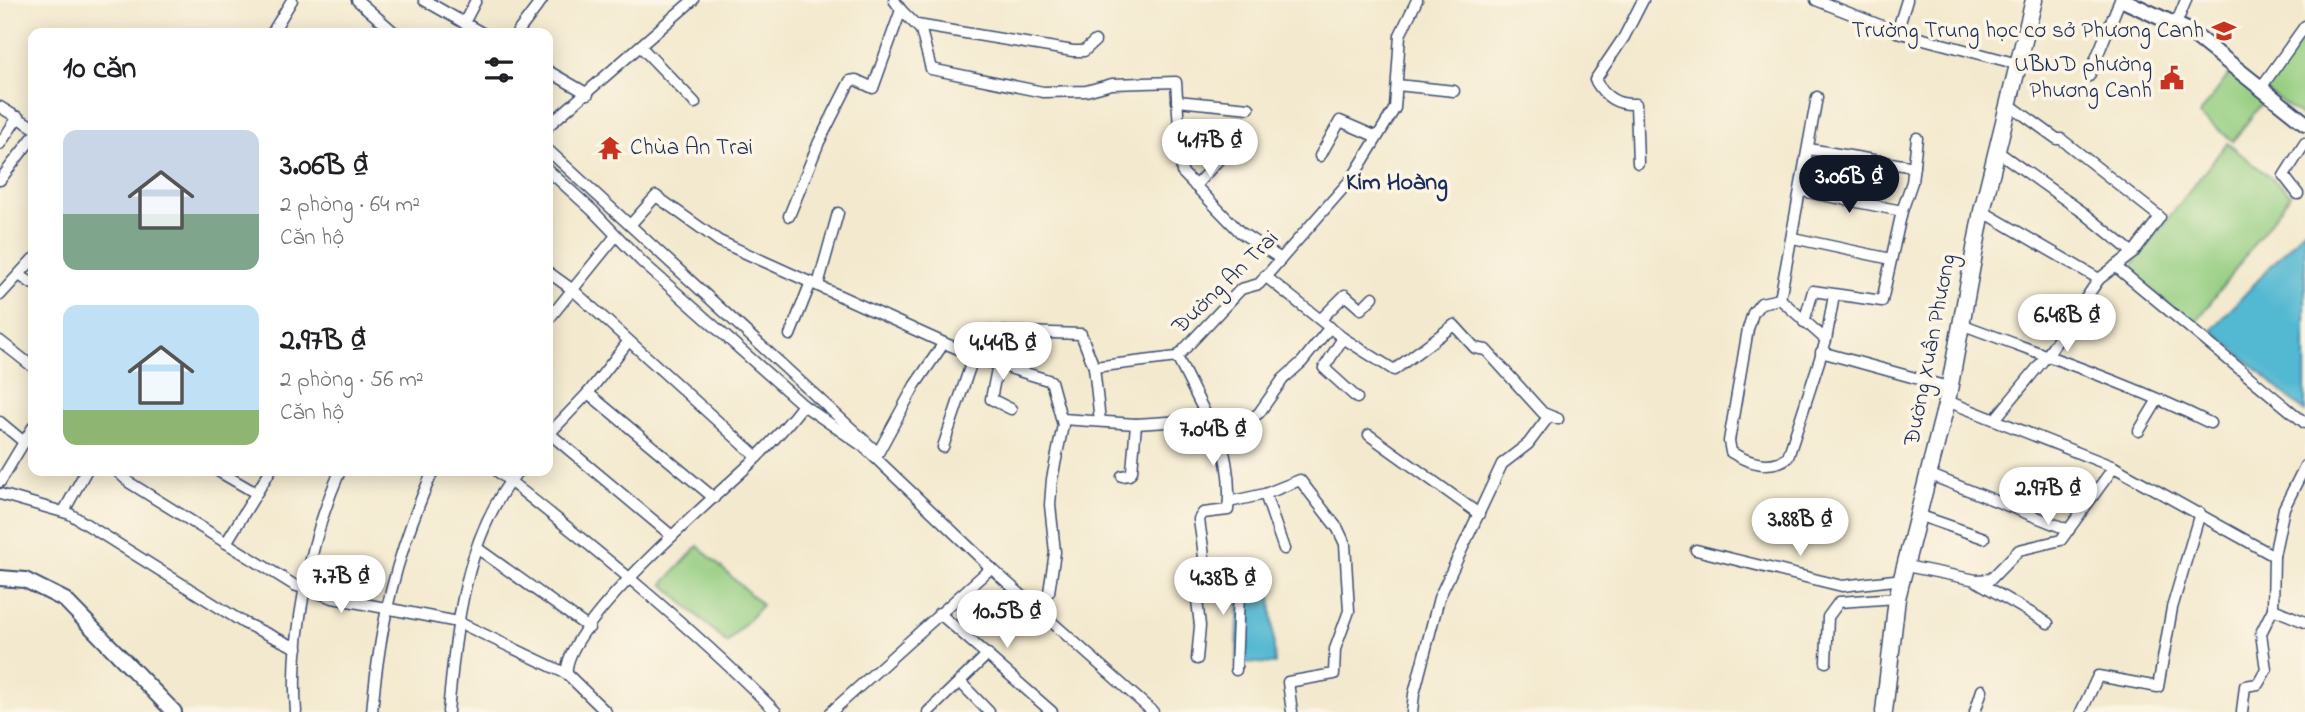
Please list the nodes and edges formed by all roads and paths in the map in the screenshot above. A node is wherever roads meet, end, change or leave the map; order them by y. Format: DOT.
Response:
graph roads {
  1 [pos="292,0"];
  2 [pos="356,0"];
  3 [pos="424,0"];
  4 [pos="476,0"];
  5 [pos="542,0"];
  6 [pos="693,0"];
  7 [pos="894,0"];
  8 [pos="1417,0"];
  9 [pos="1643,0"];
  10 [pos="1816,0"];
  11 [pos="1907,0"];
  12 [pos="2034,0"];
  13 [pos="2122,0"];
  14 [pos="2186,0"];
  15 [pos="901,9"];
  16 [pos="464,23"];
  17 [pos="2176,24"];
  18 [pos="917,25"];
  19 [pos="2305,26"];
  20 [pos="275,28"];
  21 [pos="390,28"];
  22 [pos="473,28"];
  23 [pos="521,28"];
  24 [pos="1897,32"];
  25 [pos="1095,41"];
  26 [pos="641,47"];
  27 [pos="2018,64"];
  28 [pos="553,74"];
  29 [pos="2089,76"];
  30 [pos="1397,85"];
  31 [pos="2260,89"];
  32 [pos="1454,91"];
  33 [pos="588,94"];
  34 [pos="1817,97"];
  35 [pos="1177,101"];
  36 [pos="695,103"];
  37 [pos="2010,105"];
  38 [pos="0,107"];
  39 [pos="1250,108"];
  40 [pos="18,117"];
  41 [pos="553,122"];
  42 [pos="2305,123"];
  43 [pos="28,124"];
  44 [pos="1377,137"];
  45 [pos="1917,138"];
  46 [pos="2305,143"];
  47 [pos="0,144"];
  48 [pos="28,144"];
  49 [pos="1809,149"];
  50 [pos="1997,151"];
  51 [pos="1224,153"];
  52 [pos="553,154"];
  53 [pos="1320,156"];
  54 [pos="1859,158"];
  55 [pos="1639,163"];
  56 [pos="1914,167"];
  57 [pos="553,175"];
  58 [pos="0,180"];
  59 [pos="1195,186"];
  60 [pos="1802,191"];
  61 [pos="2298,194"];
  62 [pos="1852,200"];
  63 [pos="1902,211"];
  64 [pos="1982,211"];
  65 [pos="838,213"];
  66 [pos="789,216"];
  67 [pos="631,224"];
  68 [pos="615,237"];
  69 [pos="1793,238"];
  70 [pos="2133,253"];
  71 [pos="1281,259"];
  72 [pos="1891,259"];
  73 [pos="28,265"];
  74 [pos="2115,266"];
  75 [pos="19,275"];
  76 [pos="553,276"];
  77 [pos="1265,276"];
  78 [pos="2099,279"];
  79 [pos="28,281"];
  80 [pos="814,284"];
  81 [pos="573,290"];
  82 [pos="0,295"];
  83 [pos="1834,295"];
  84 [pos="1373,298"];
  85 [pos="1780,299"];
  86 [pos="553,314"];
  87 [pos="1321,319"];
  88 [pos="1804,322"];
  89 [pos="1961,324"];
  90 [pos="1330,327"];
  91 [pos="790,335"];
  92 [pos="1343,338"];
  93 [pos="0,341"];
  94 [pos="1826,341"];
  95 [pos="628,342"];
  96 [pos="944,343"];
  97 [pos="1821,352"];
  98 [pos="974,355"];
  99 [pos="1177,356"];
  100 [pos="2046,357"];
  101 [pos="28,363"];
  102 [pos="994,363"];
  103 [pos="1094,366"];
  104 [pos="588,393"];
  105 [pos="1947,394"];
  106 [pos="1357,398"];
  107 [pos="2157,401"];
  108 [pos="803,405"];
  109 [pos="1011,409"];
  110 [pos="1996,418"];
  111 [pos="1062,419"];
  112 [pos="1100,421"];
  113 [pos="1209,421"];
  114 [pos="0,422"];
  115 [pos="2210,423"];
  116 [pos="2305,423"];
  117 [pos="1136,424"];
  118 [pos="553,429"];
  119 [pos="2139,431"];
  120 [pos="1219,433"];
  121 [pos="28,435"];
  122 [pos="1369,435"];
  123 [pos="553,438"];
  124 [pos="24,442"];
  125 [pos="943,447"];
  126 [pos="757,457"];
  127 [pos="2305,466"];
  128 [pos="2114,467"];
  129 [pos="1928,474"];
  130 [pos="83,476"];
  131 [pos="122,476"];
  132 [pos="227,476"];
  133 [pos="267,476"];
  134 [pos="338,476"];
  135 [pos="431,476"];
  136 [pos="504,476"];
  137 [pos="514,476"];
  138 [pos="1122,476"];
  139 [pos="510,481"];
  140 [pos="0,482"];
  141 [pos="256,493"];
  142 [pos="0,494"];
  143 [pos="1265,494"];
  144 [pos="714,498"];
  145 [pos="1229,502"];
  146 [pos="64,511"];
  147 [pos="1479,513"];
  148 [pos="2200,513"];
  149 [pos="1918,515"];
  150 [pos="2069,530"];
  151 [pos="672,536"];
  152 [pos="1984,538"];
  153 [pos="226,543"];
  154 [pos="477,548"];
  155 [pos="1284,549"];
  156 [pos="1696,550"];
  157 [pos="2274,556"];
  158 [pos="991,568"];
  159 [pos="1204,569"];
  160 [pos="1904,573"];
  161 [pos="0,578"];
  162 [pos="629,579"];
  163 [pos="1976,580"];
  164 [pos="306,589"];
  165 [pos="1049,592"];
  166 [pos="1898,598"];
  167 [pos="385,606"];
  168 [pos="2273,609"];
  169 [pos="939,613"];
  170 [pos="458,622"];
  171 [pos="2305,622"];
  172 [pos="2048,623"];
  173 [pos="589,628"];
  174 [pos="297,648"];
  175 [pos="989,654"];
  176 [pos="1197,659"];
  177 [pos="1826,662"];
  178 [pos="1236,670"];
  179 [pos="567,674"];
  180 [pos="961,682"];
  181 [pos="1982,690"];
  182 [pos="174,712"];
  183 [pos="296,712"];
  184 [pos="372,712"];
  185 [pos="448,712"];
  186 [pos="606,712"];
  187 [pos="776,712"];
  188 [pos="831,712"];
  189 [pos="928,712"];
  190 [pos="989,712"];
  191 [pos="1052,712"];
  192 [pos="1153,712"];
  193 [pos="1292,712"];
  194 [pos="1412,712"];
  195 [pos="1884,712"];
  196 [pos="1976,712"];
  197 [pos="2081,712"];
  198 [pos="2242,712"];
  1 -- 20 [label="street"];
  2 -- 21 [label="street"];
  3 -- 16 [label="street"];
  4 -- 16 [label="street"];
  5 -- 23 [label="street"];
  6 -- 26 [label="street"];
  7 -- 15 [label="street"];
  8 -- 30 [label="street, Đường An Trai"];
  9 -- 55 [label="street"];
  10 -- 24 [label="street"];
  11 -- 24 [label="street"];
  12 -- 27 [label="main road, Đường Xuân Phương"];
  13 -- 17 [label="street"];
  13 -- 29 [label="street"];
  14 -- 17 [label="street"];
  15 -- 18 [label="street"];
  15 -- 66 [label="street"];
  16 -- 22 [label="street"];
  17 -- 31 [label="street"];
  18 -- 25 [label="street"];
  18 -- 35 [label="street"];
  19 -- 31 [label="street"];
  24 -- 27 [label="street"];
  26 -- 33 [label="street"];
  26 -- 36 [label="street"];
  27 -- 37 [label="main road, Đường Xuân Phương"];
  28 -- 33 [label="street"];
  30 -- 32 [label="street"];
  30 -- 44 [label="street, Đường An Trai"];
  31 -- 42 [label="street"];
  33 -- 41 [label="street"];
  34 -- 49 [label="street"];
  35 -- 39 [label="street"];
  35 -- 59 [label="street"];
  37 -- 50 [label="main road, Đường Xuân Phương"];
  37 -- 70 [label="street"];
  38 -- 40 [label="street"];
  40 -- 43 [label="street"];
  40 -- 47 [label="street"];
  44 -- 53 [label="street"];
  44 -- 71 [label="street, Đường An Trai"];
  45 -- 56 [label="street"];
  46 -- 61 [label="street"];
  48 -- 58 [label="street"];
  49 -- 54 [label="street"];
  49 -- 60 [label="street"];
  50 -- 64 [label="main road, Đường Xuân Phương"];
  50 -- 70 [label="street"];
  51 -- 59 [label="street"];
  52 -- 67 [label="street"];
  54 -- 56 [label="street"];
  54 -- 62 [label="street"];
  56 -- 63 [label="street"];
  57 -- 68 [label="street"];
  59 -- 71 [label="street"];
  60 -- 62 [label="street"];
  60 -- 69 [label="street"];
  62 -- 63 [label="street"];
  63 -- 72 [label="street"];
  64 -- 78 [label="street"];
  64 -- 89 [label="main road, Đường Xuân Phương"];
  65 -- 80 [label="street"];
  67 -- 80 [label="street"];
  67 -- 96 [label="street"];
  68 -- 81 [label="street"];
  68 -- 108 [label="street"];
  69 -- 72 [label="street"];
  69 -- 85 [label="street"];
  70 -- 74 [label="street"];
  71 -- 77 [label="street, Đường An Trai"];
  72 -- 83 [label="street"];
  73 -- 75 [label="street"];
  74 -- 78 [label="street"];
  74 -- 116 [label="street"];
  75 -- 79 [label="street"];
  75 -- 82 [label="street"];
  76 -- 81 [label="street"];
  77 -- 87 [label="street"];
  77 -- 99 [label="street, Đường An Trai"];
  78 -- 100 [label="street"];
  80 -- 91 [label="street"];
  80 -- 96 [label="street"];
  81 -- 86 [label="street"];
  81 -- 95 [label="street"];
  83 -- 88 [label="street"];
  83 -- 94 [label="street"];
  84 -- 87 [label="street"];
  85 -- 88 [label="street"];
  85 -- 97 [label="street"];
  87 -- 90 [label="street"];
  88 -- 94 [label="street"];
  89 -- 100 [label="street"];
  89 -- 105 [label="main road, Đường Xuân Phương"];
  90 -- 92 [label="street"];
  90 -- 120 [label="street"];
  92 -- 106 [label="street"];
  92 -- 147 [label="street"];
  93 -- 101 [label="street"];
  94 -- 97 [label="street"];
  95 -- 104 [label="street"];
  95 -- 126 [label="street"];
  96 -- 98 [label="street"];
  97 -- 105 [label="street"];
  98 -- 102 [label="street"];
  98 -- 125 [label="street"];
  99 -- 103 [label="street, Đường An Trai"];
  99 -- 113 [label="street"];
  100 -- 107 [label="street"];
  100 -- 110 [label="street"];
  102 -- 103 [label="street"];
  102 -- 109 [label="street"];
  102 -- 111 [label="street"];
  103 -- 112 [label="street"];
  104 -- 118 [label="street"];
  104 -- 144 [label="street"];
  105 -- 110 [label="street"];
  105 -- 129 [label="main road, Đường Xuân Phương"];
  107 -- 115 [label="street"];
  107 -- 119 [label="street"];
  108 -- 126 [label="street"];
  108 -- 158 [label="street"];
  110 -- 128 [label="street"];
  111 -- 112 [label="street"];
  111 -- 165 [label="street"];
  112 -- 117 [label="street"];
  113 -- 117 [label="street"];
  113 -- 120 [label="street"];
  114 -- 124 [label="street"];
  117 -- 138 [label="street"];
  120 -- 145 [label="street"];
  121 -- 124 [label="street"];
  122 -- 147 [label="street"];
  123 -- 151 [label="street"];
  124 -- 140 [label="street"];
  126 -- 144 [label="street"];
  127 -- 157 [label="street"];
  128 -- 148 [label="street"];
  128 -- 150 [label="street"];
  129 -- 149 [label="main road, Đường Xuân Phương"];
  129 -- 150 [label="street"];
  130 -- 146 [label="street"];
  131 -- 153 [label="street"];
  132 -- 141 [label="street"];
  133 -- 141 [label="street"];
  134 -- 164 [label="street"];
  135 -- 167 [label="street"];
  136 -- 139 [label="street"];
  137 -- 139 [label="street"];
  139 -- 154 [label="street"];
  139 -- 162 [label="street"];
  141 -- 153 [label="street"];
  142 -- 146 [label="street"];
  143 -- 145 [label="street"];
  143 -- 155 [label="street"];
  143 -- 193 [label="street"];
  144 -- 151 [label="street"];
  145 -- 159 [label="street"];
  146 -- 174 [label="street"];
  147 -- 194 [label="street"];
  148 -- 157 [label="street"];
  148 -- 197 [label="street"];
  149 -- 152 [label="street"];
  149 -- 160 [label="main road, Đường Xuân Phương"];
  150 -- 163 [label="street"];
  151 -- 162 [label="street"];
  153 -- 164 [label="street"];
  154 -- 170 [label="street"];
  154 -- 173 [label="street"];
  156 -- 160 [label="street"];
  157 -- 168 [label="street"];
  158 -- 169 [label="street"];
  158 -- 192 [label="street"];
  159 -- 176 [label="street"];
  159 -- 178 [label="street"];
  160 -- 163 [label="street"];
  160 -- 166 [label="main road, Đường Xuân Phương"];
  161 -- 182 [label="street"];
  162 -- 173 [label="street"];
  162 -- 187 [label="street"];
  163 -- 172 [label="street"];
  164 -- 167 [label="street"];
  164 -- 174 [label="street"];
  166 -- 177 [label="street"];
  166 -- 195 [label="main road, Đường Xuân Phương"];
  167 -- 170 [label="street"];
  167 -- 184 [label="street"];
  168 -- 171 [label="street"];
  168 -- 198 [label="street"];
  169 -- 175 [label="street"];
  169 -- 188 [label="street"];
  170 -- 179 [label="street"];
  170 -- 185 [label="street"];
  173 -- 179 [label="street"];
  174 -- 183 [label="street"];
  175 -- 180 [label="street"];
  175 -- 191 [label="street"];
  179 -- 186 [label="street"];
  180 -- 189 [label="street"];
  180 -- 190 [label="street"];
  181 -- 196 [label="street"];
}
